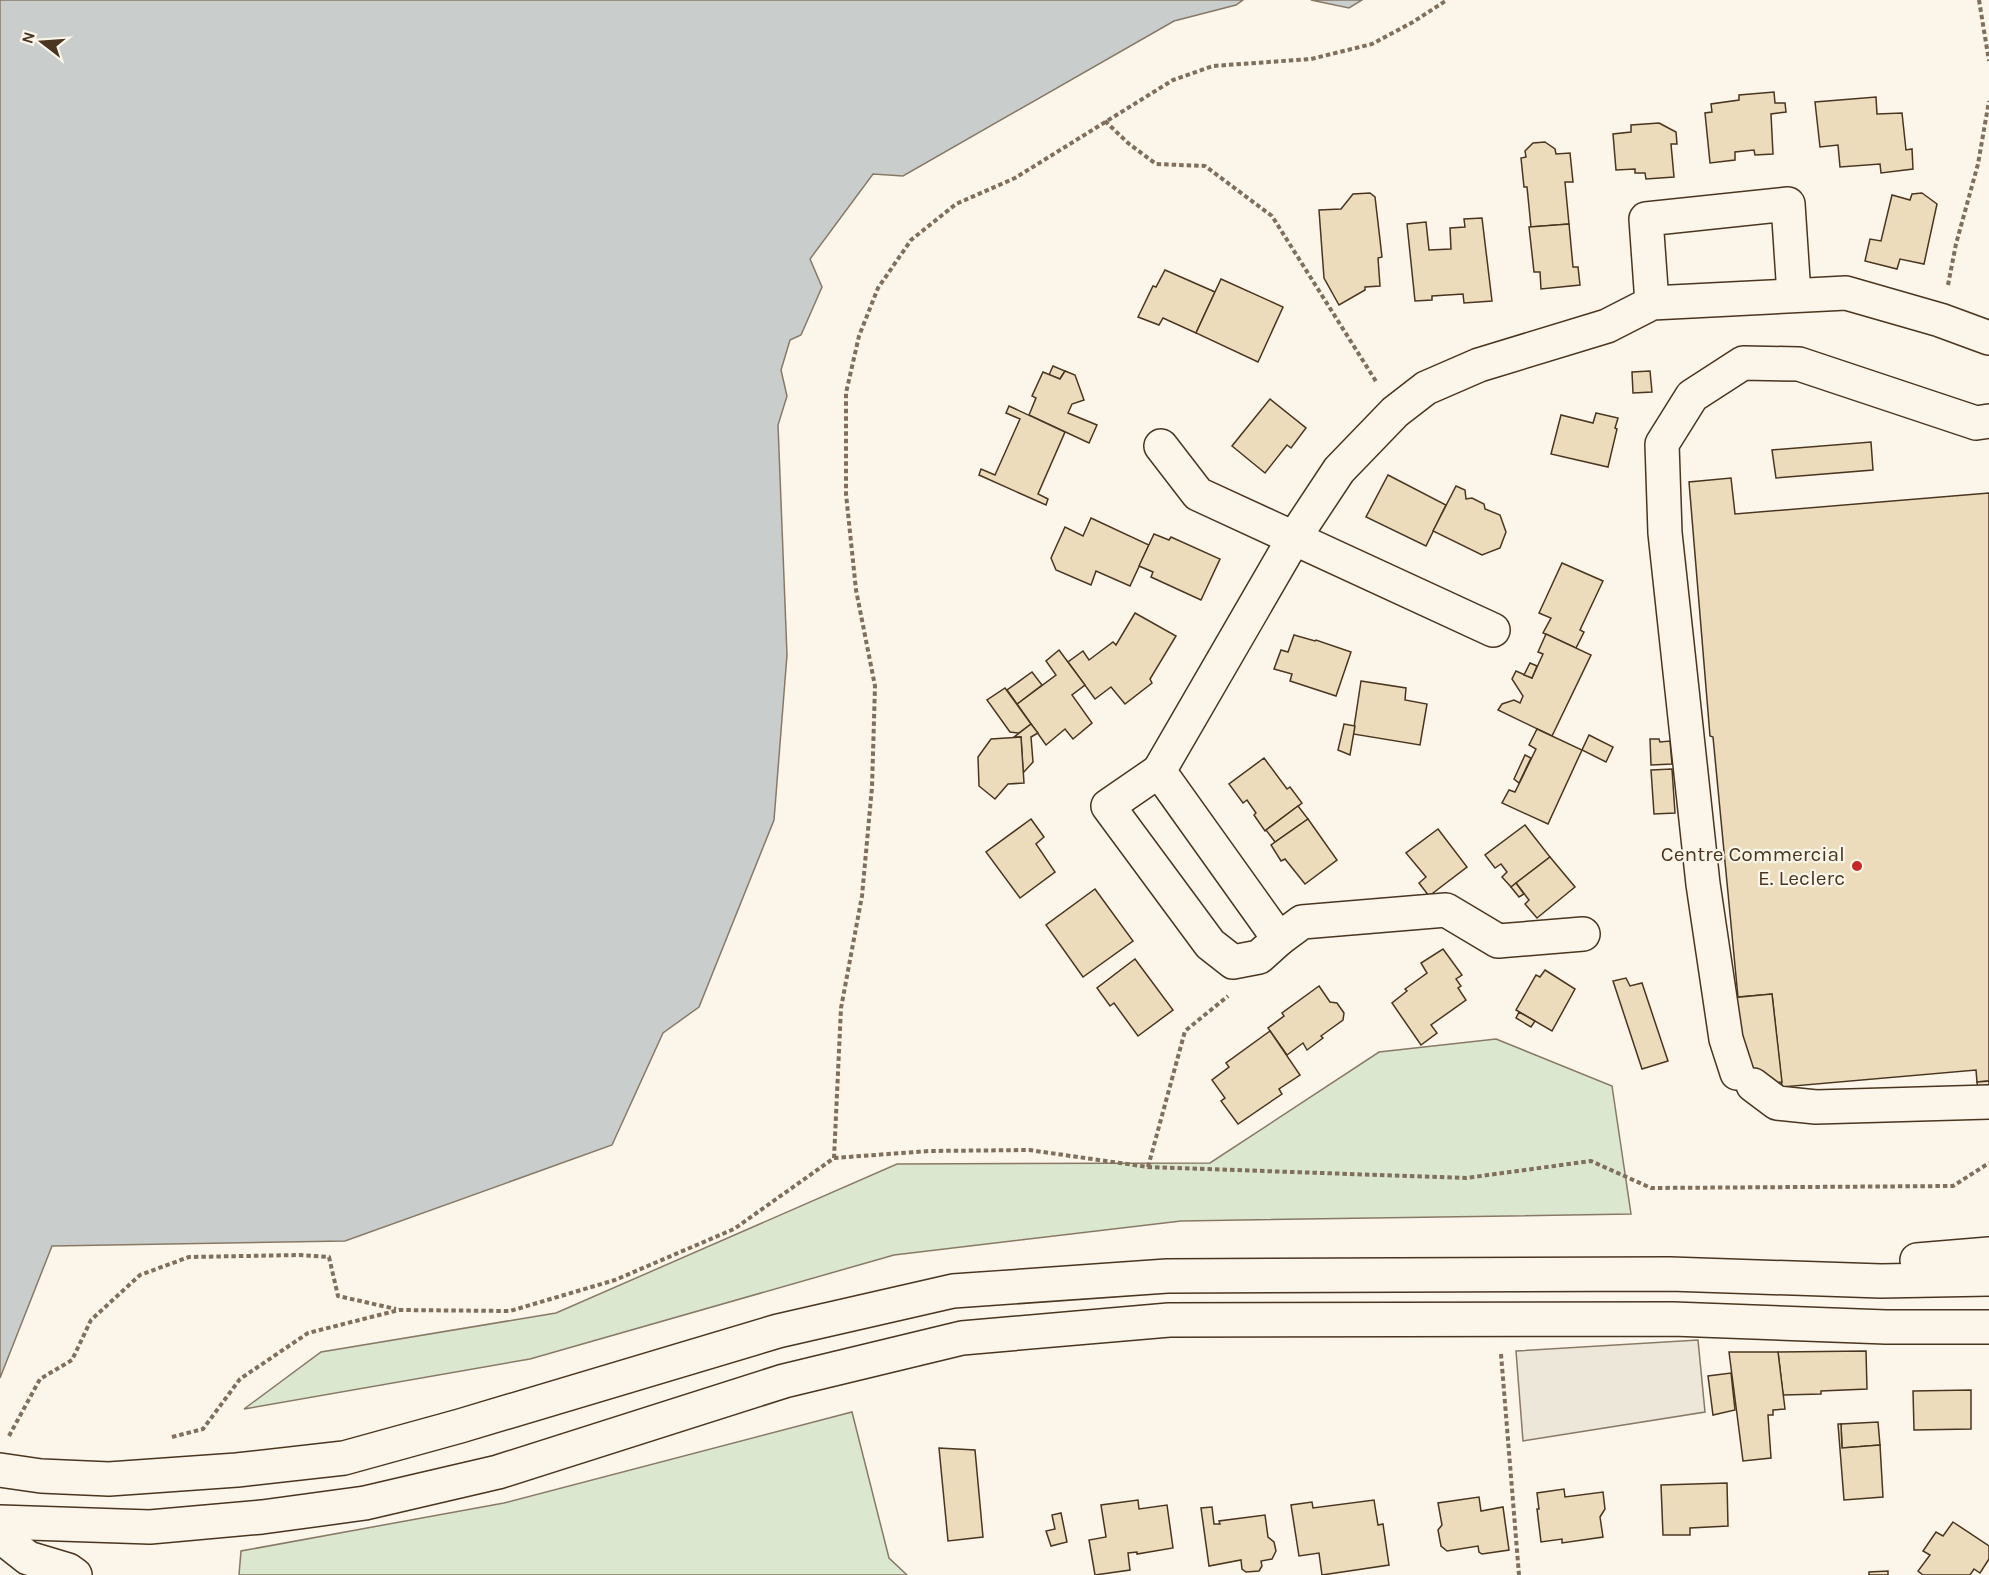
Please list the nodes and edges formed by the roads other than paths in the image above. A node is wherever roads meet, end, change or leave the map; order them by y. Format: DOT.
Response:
graph roads {
  1 [pos="1794,295"];
  2 [pos="1652,303"];
  3 [pos="1989,338"];
  4 [pos="1989,421"];
  5 [pos="1161,446"];
  6 [pos="1294,538"];
  7 [pos="1493,630"];
  8 [pos="1159,771"];
  9 [pos="1583,934"];
  10 [pos="1280,939"];
  11 [pos="1989,1102"];
  12 [pos="1989,1254"];
  13 [pos="1670,1274"];
  14 [pos="1989,1279"];
  15 [pos="1989,1301"];
  16 [pos="1673,1319"];
  17 [pos="1989,1327"];
  18 [pos="0,1470"];
  19 [pos="0,1522"];
  20 [pos="0,1536"];
  21 [pos="75,1575"];
  1 -- 2 [label="main road"];
  1 -- 2 [label="main road"];
  1 -- 3 [label="main road"];
  2 -- 6 [label="main road"];
  4 -- 11 [label="main road"];
  5 -- 6 [label="main road"];
  6 -- 7 [label="main road"];
  6 -- 8 [label="main road"];
  8 -- 10 [label="main road"];
  8 -- 10 [label="main road"];
  9 -- 10 [label="main road"];
  12 -- 13 [label="main road"];
  13 -- 14 [label="main road"];
  13 -- 18 [label="main road"];
  15 -- 16 [label="main road"];
  16 -- 17 [label="main road"];
  16 -- 19 [label="main road"];
  20 -- 21 [label="main road"];
}
